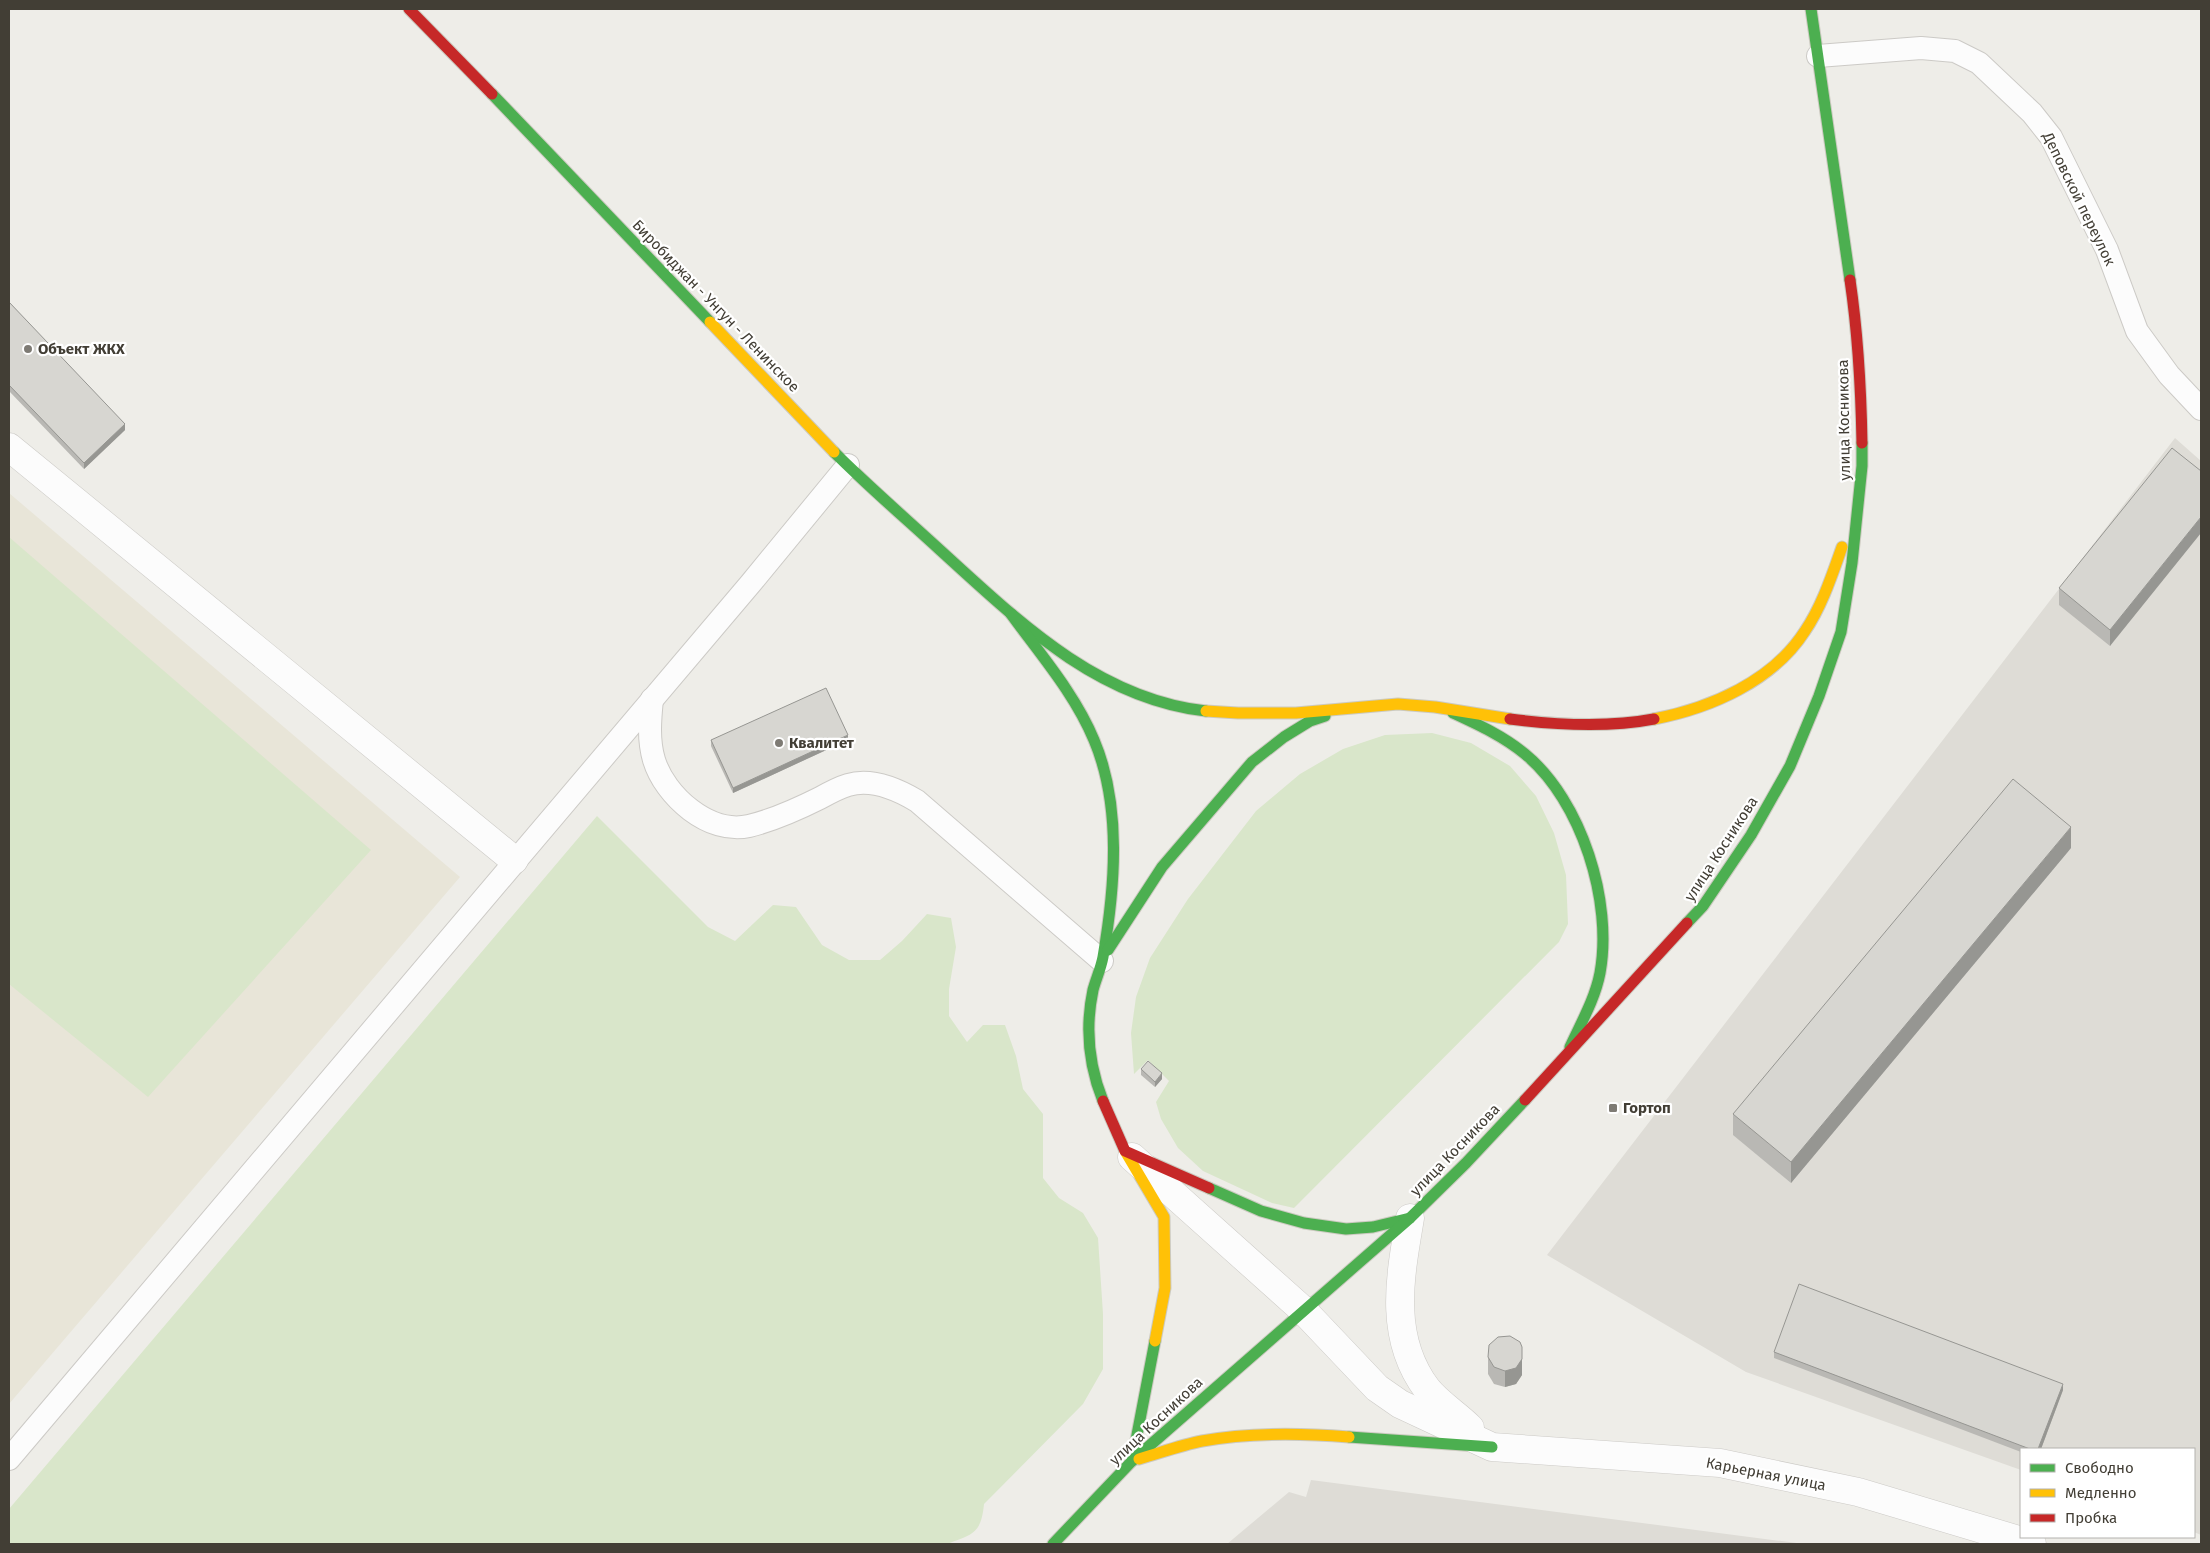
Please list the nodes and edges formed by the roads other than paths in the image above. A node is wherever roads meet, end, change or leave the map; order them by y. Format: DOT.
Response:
graph roads {
  1 [pos="409,9"];
  2 [pos="1811,9"];
  3 [pos="1818,56"];
  4 [pos="2201,409"];
  5 [pos="9,447"];
  6 [pos="848,465"];
  7 [pos="1862,466"];
  8 [pos="1011,614"];
  9 [pos="652,699"];
  10 [pos="1348,708"];
  11 [pos="1444,708"];
  12 [pos="514,860"];
  13 [pos="1102,961"];
  14 [pos="1567,1053"];
  15 [pos="1125,1151"];
  16 [pos="1410,1218"];
  17 [pos="1303,1310"];
  18 [pos="1492,1447"];
  19 [pos="9,1458"];
  20 [pos="1132,1461"];
  21 [pos="1053,1544"];
  22 [pos="2032,1544"];
  1 -- 6 [label="main road, Биробиджан - Унгун - Ленинское"];
  2 -- 3 [label="main road, улица Косникова"];
  3 -- 4 [label="lane, Деповской переулок"];
  3 -- 7 [label="main road, улица Косникова"];
  5 -- 12 [label="street"];
  6 -- 8 [label="main road, Биробиджан - Унгун - Ленинское"];
  6 -- 9 [label="lane"];
  7 -- 11 [label="main road"];
  7 -- 14 [label="main road, улица Косникова"];
  8 -- 10 [label="main road"];
  8 -- 13 [label="main road"];
  9 -- 12 [label="lane"];
  9 -- 13 [label="lane"];
  10 -- 11 [label="main road"];
  10 -- 13 [label="main road"];
  11 -- 14 [label="main road"];
  12 -- 19 [label="lane"];
  13 -- 15 [label="main road"];
  14 -- 16 [label="main road, улица Косникова"];
  15 -- 16 [label="main road"];
  15 -- 17 [label="street"];
  15 -- 20 [label="main road"];
  16 -- 17 [label="main road, улица Косникова"];
  16 -- 18 [label="street"];
  17 -- 18 [label="street"];
  17 -- 20 [label="main road, улица Косникова"];
  18 -- 20 [label="main road"];
  18 -- 22 [label="street, Карьерная улица"];
  20 -- 21 [label="main road, улица Косникова"];
}
